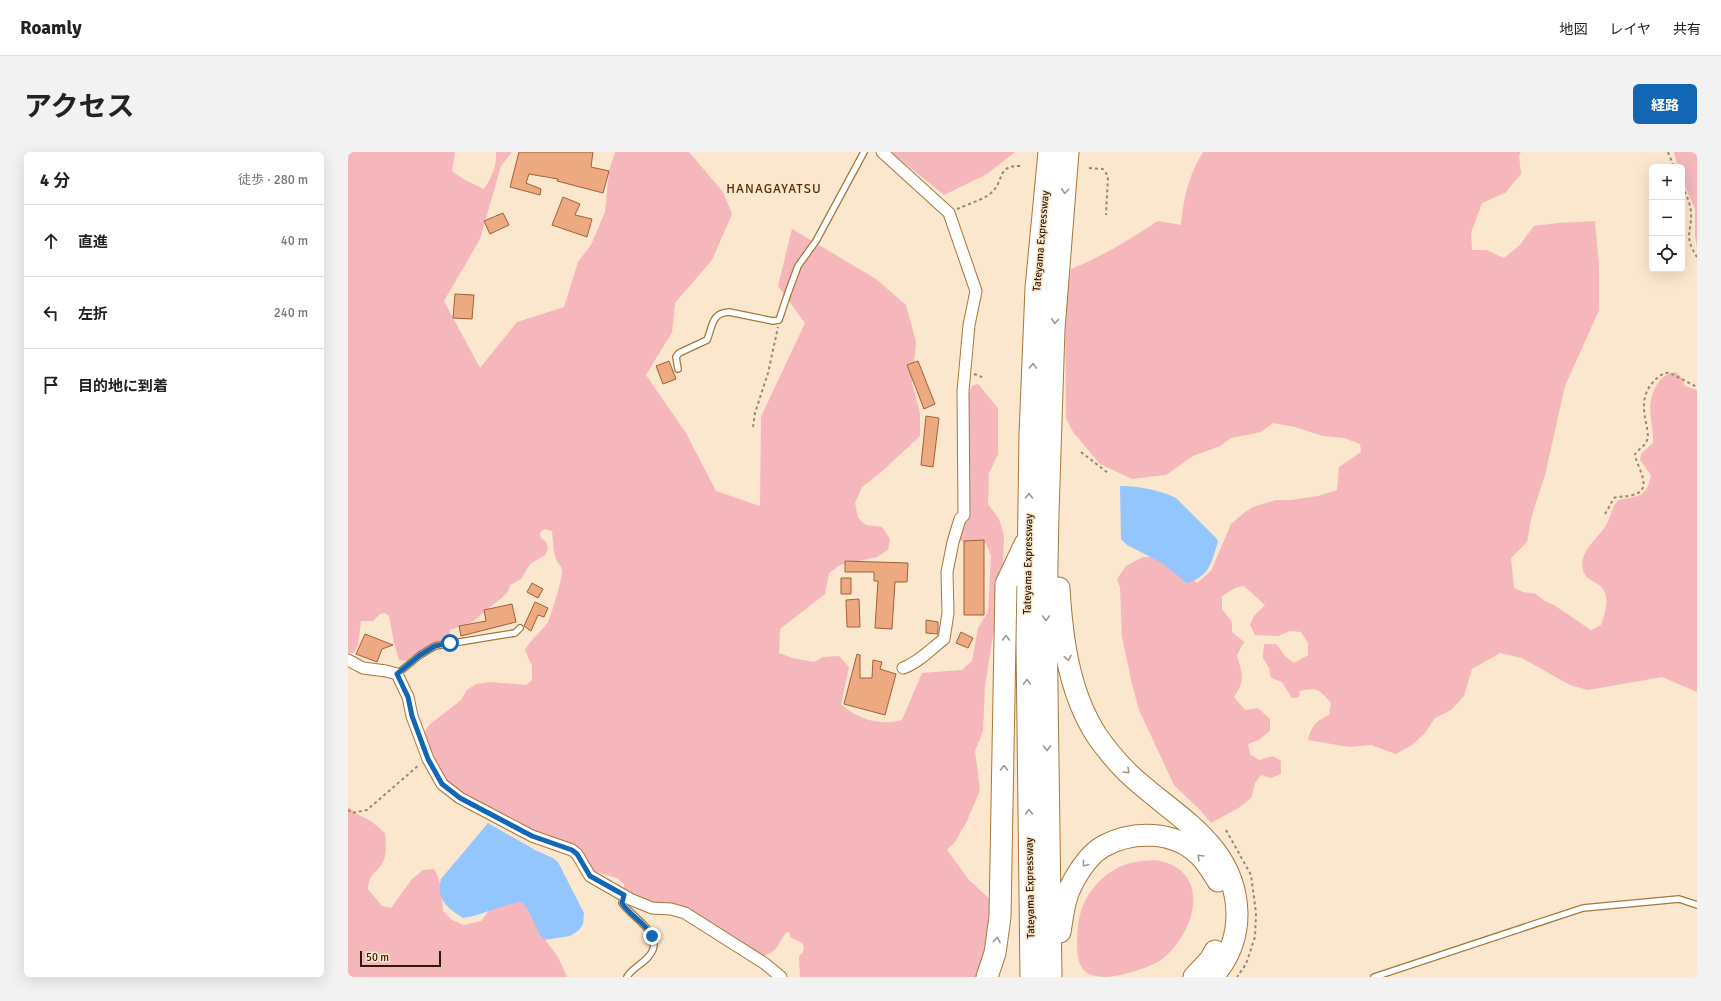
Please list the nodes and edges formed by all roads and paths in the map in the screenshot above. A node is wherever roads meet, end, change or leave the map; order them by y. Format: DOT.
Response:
graph roads {
  1 [pos="864,152"];
  2 [pos="882,152"];
  3 [pos="1049,152"];
  4 [pos="1068,152"];
  5 [pos="1668,152"];
  6 [pos="1673,164"];
  7 [pos="1021,166"];
  8 [pos="1089,168"];
  9 [pos="1685,192"];
  10 [pos="949,213"];
  11 [pos="1106,215"];
  12 [pos="1697,257"];
  13 [pos="779,320"];
  14 [pos="678,369"];
  15 [pos="1697,387"];
  16 [pos="1051,410"];
  17 [pos="753,427"];
  18 [pos="1081,452"];
  19 [pos="1108,473"];
  20 [pos="1605,514"];
  21 [pos="1028,537"];
  22 [pos="520,628"];
  23 [pos="348,660"];
  24 [pos="903,668"];
  25 [pos="397,674"];
  26 [pos="428,759"];
  27 [pos="348,810"];
  28 [pos="624,895"];
  29 [pos="1697,905"];
  30 [pos="1051,970"];
  31 [pos="627,977"];
  32 [pos="781,977"];
  33 [pos="987,977"];
  34 [pos="1031,977"];
  35 [pos="1194,977"];
  36 [pos="1212,977"];
  37 [pos="1374,977"];
  1 -- 13 [label="lane"];
  2 -- 10 [label="street"];
  21 -- 3 [label="highway, Tateyama Expressway, one-way"];
  4 -- 16 [label="highway, Tateyama Expressway, one-way"];
  5 -- 6 [label="path"];
  7 -- 10 [label="path"];
  8 -- 11 [label="path"];
  9 -- 12 [label="path"];
  10 -- 24 [label="street"];
  13 -- 14 [label="lane"];
  13 -- 17 [label="path"];
  15 -- 20 [label="path"];
  16 -- 30 [label="highway, Tateyama Expressway, one-way"];
  16 -- 36 [label="highway, one-way"];
  18 -- 19 [label="path"];
  33 -- 21 [label="highway, one-way"];
  34 -- 21 [label="highway, Tateyama Expressway, one-way"];
  22 -- 25 [label="lane"];
  23 -- 25 [label="street"];
  25 -- 26 [label="street"];
  26 -- 27 [label="path"];
  26 -- 28 [label="street"];
  28 -- 31 [label="lane"];
  28 -- 32 [label="street"];
  29 -- 37 [label="lane"];
  35 -- 30 [label="highway, one-way"];
}
